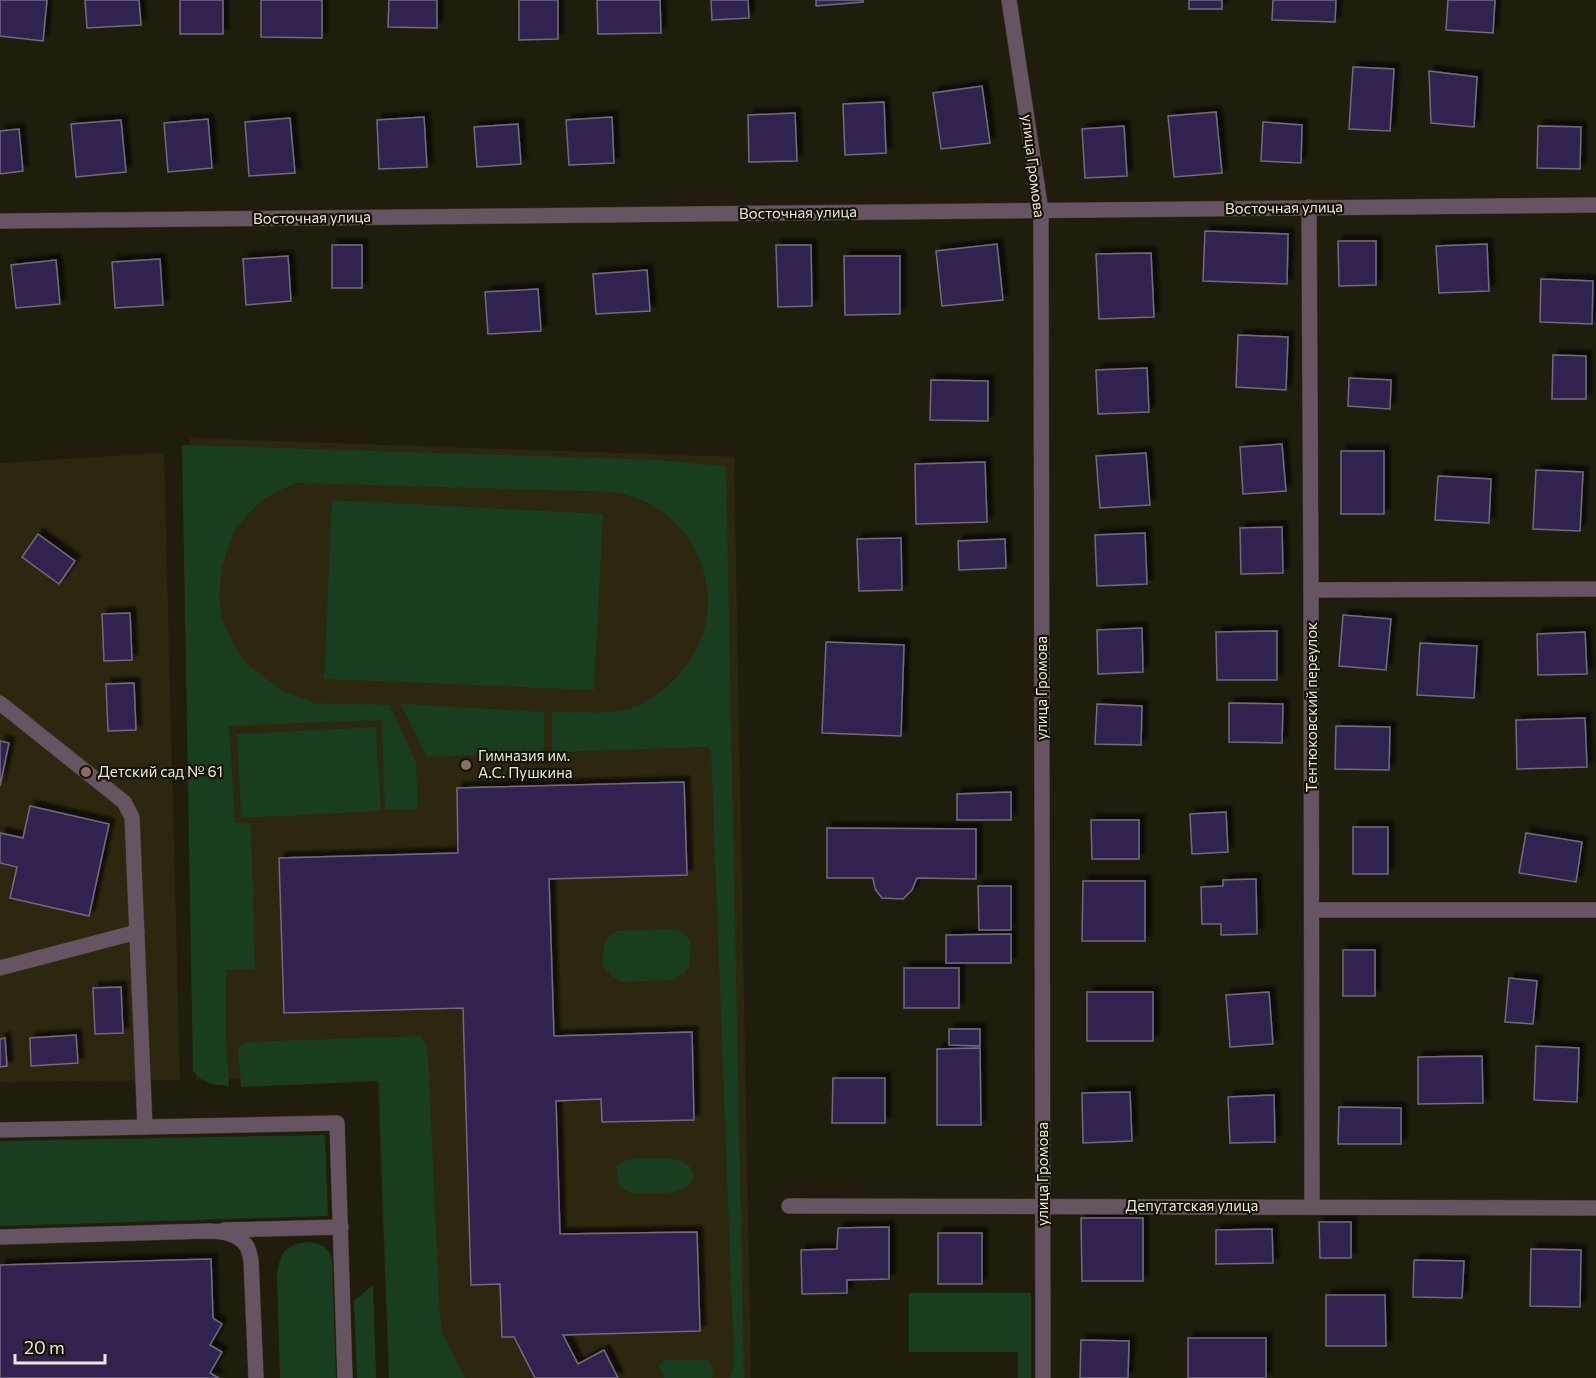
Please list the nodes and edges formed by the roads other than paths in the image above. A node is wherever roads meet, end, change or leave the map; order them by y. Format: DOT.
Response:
graph roads {
  1 [pos="1012,2"];
  2 [pos="1596,205"];
  3 [pos="1309,207"];
  4 [pos="1041,211"];
  5 [pos="0,221"];
  6 [pos="1596,589"];
  7 [pos="1311,590"];
  8 [pos="0,702"];
  9 [pos="1312,910"];
  10 [pos="1596,910"];
  11 [pos="137,932"];
  12 [pos="0,968"];
  13 [pos="145,1127"];
  14 [pos="0,1130"];
  15 [pos="1043,1205"];
  16 [pos="789,1206"];
  17 [pos="1312,1207"];
  18 [pos="1596,1208"];
  19 [pos="341,1227"];
  20 [pos="221,1231"];
  21 [pos="0,1237"];
  22 [pos="256,1378"];
  23 [pos="345,1378"];
  24 [pos="1043,1378"];
  1 -- 4 [label="street, улица Громова"];
  2 -- 3 [label="street, Восточная улица"];
  3 -- 4 [label="street, Восточная улица"];
  3 -- 7 [label="street, Тентюковский переулок"];
  4 -- 5 [label="street, Восточная улица"];
  4 -- 15 [label="street, улица Громова"];
  6 -- 7 [label="street"];
  7 -- 9 [label="street, Тентюковский переулок"];
  8 -- 11 [label="street"];
  9 -- 10 [label="street"];
  9 -- 17 [label="street, Тентюковский переулок"];
  11 -- 12 [label="street"];
  11 -- 13 [label="street"];
  13 -- 14 [label="street"];
  13 -- 19 [label="street"];
  15 -- 16 [label="street, Депутатская улица"];
  15 -- 17 [label="street, Депутатская улица"];
  15 -- 24 [label="street, улица Громова"];
  17 -- 18 [label="street, Депутатская улица"];
  19 -- 20 [label="street"];
  19 -- 23 [label="street"];
  20 -- 21 [label="street"];
  20 -- 22 [label="street"];
}
